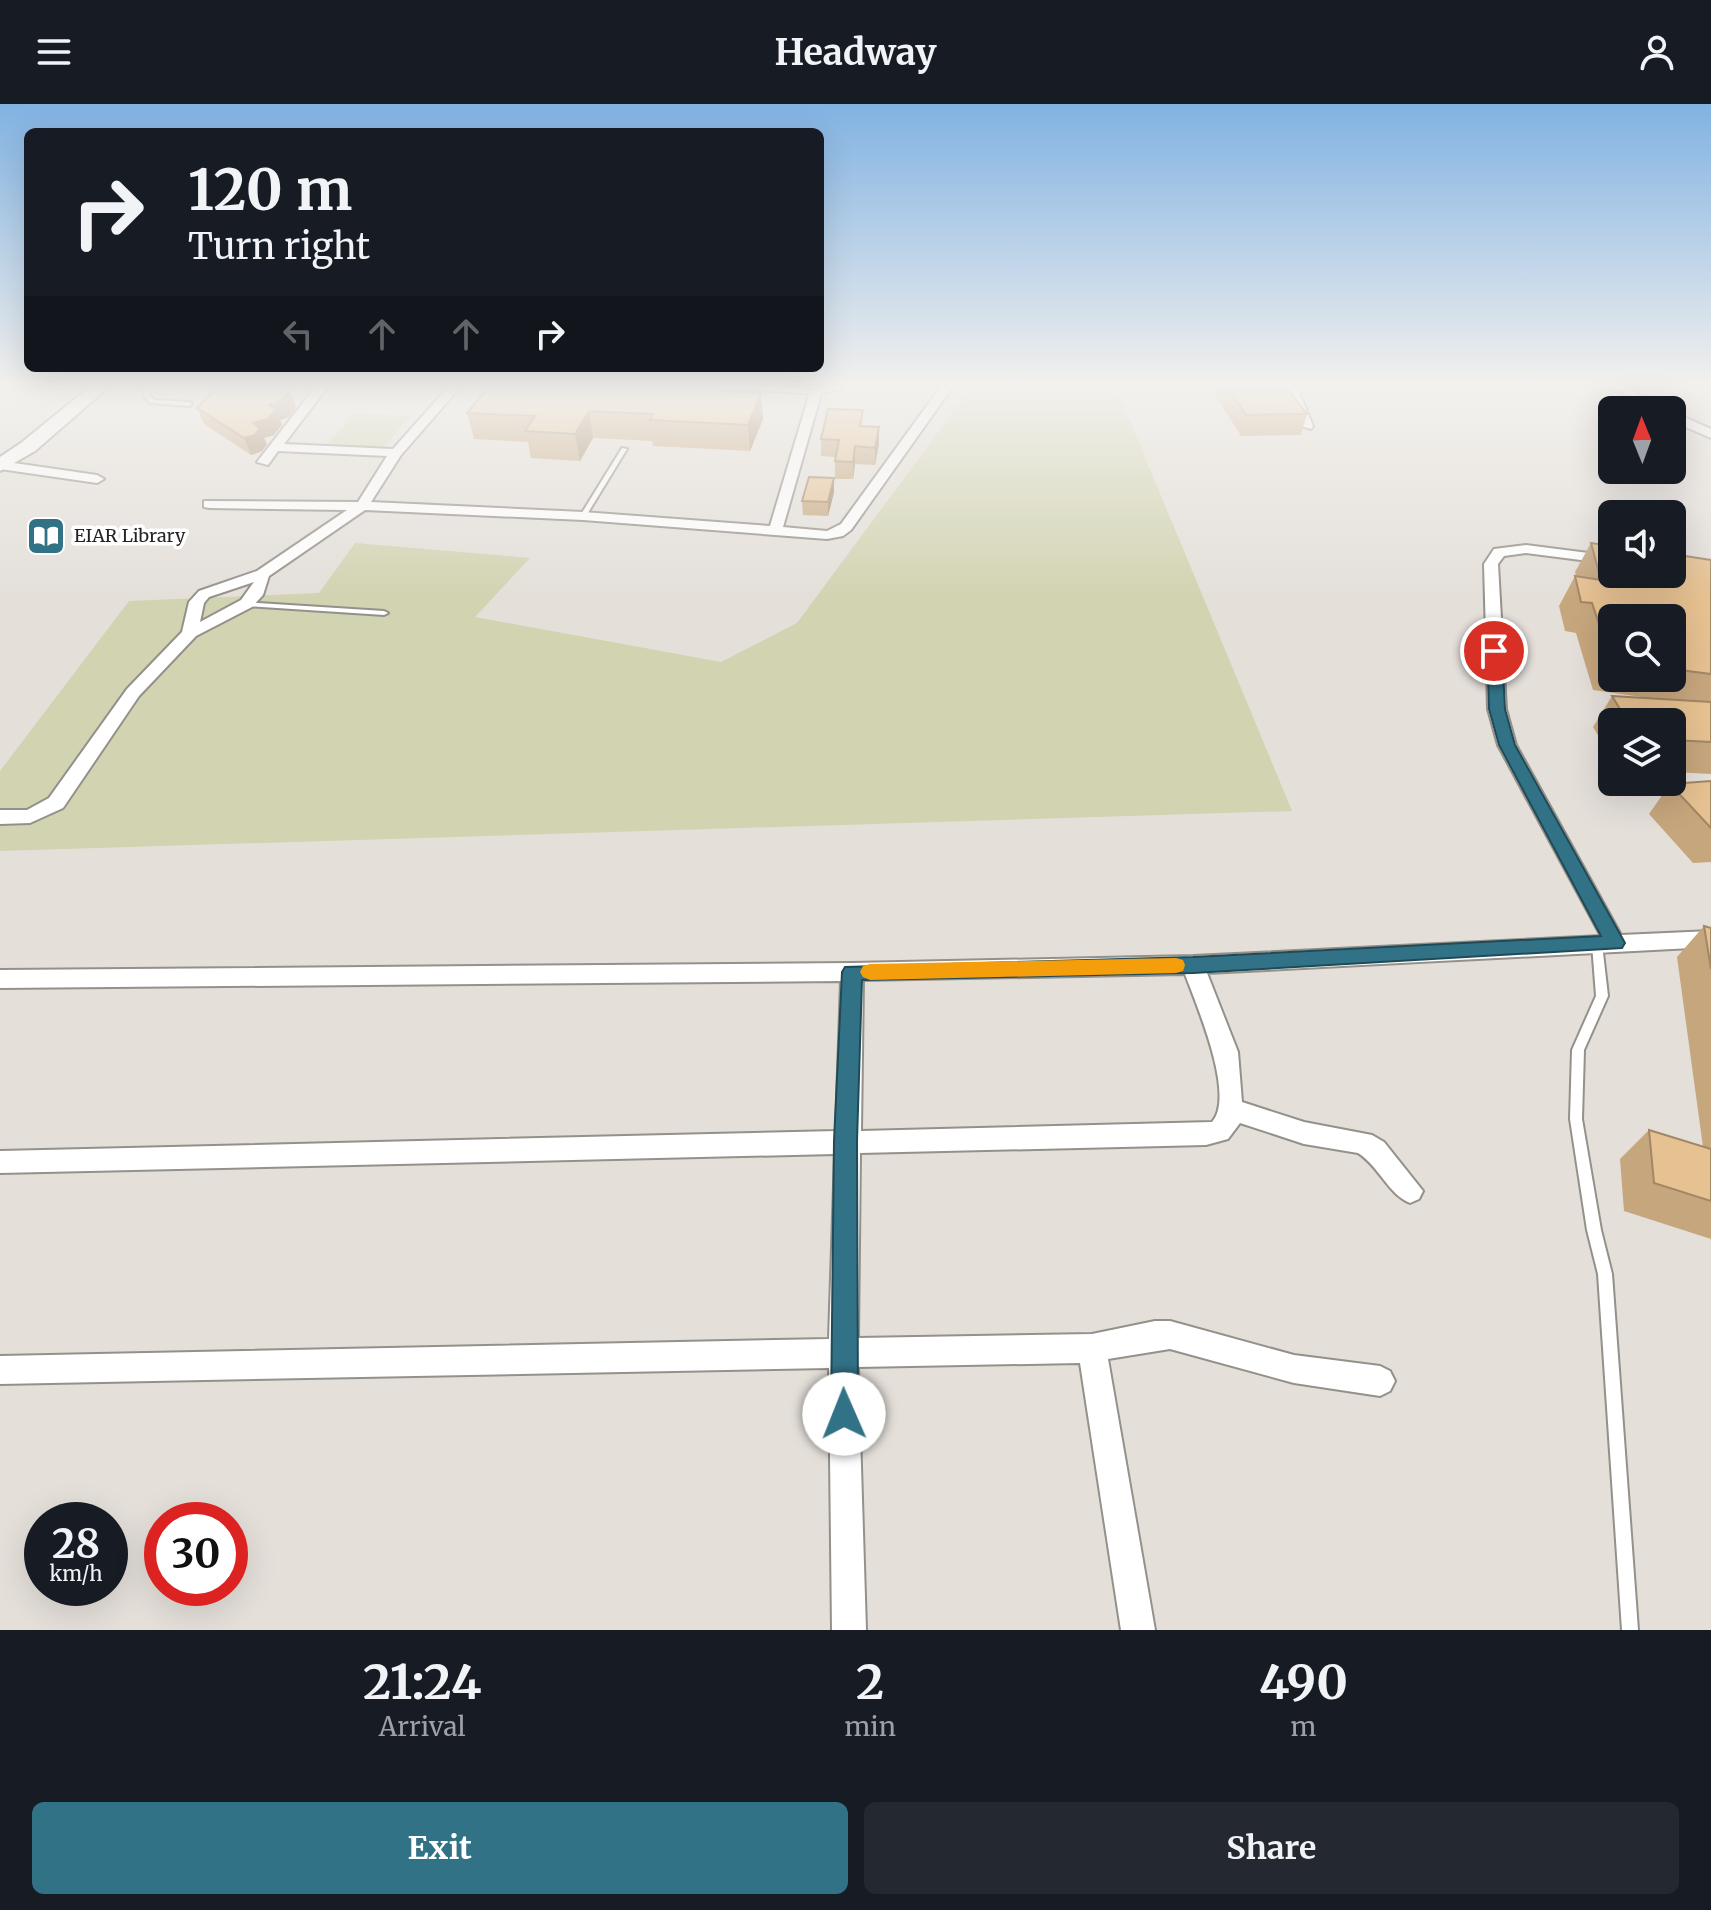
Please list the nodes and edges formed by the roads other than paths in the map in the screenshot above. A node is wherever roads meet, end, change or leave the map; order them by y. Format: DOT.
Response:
graph roads {
  1 [pos="268,456"];
  2 [pos="394,456"];
  3 [pos="620,456"];
  4 [pos="797,456"];
  5 [pos="897,456"];
  6 [pos="263,462"];
  7 [pos="0,465"];
  8 [pos="97,479"];
  9 [pos="209,504"];
  10 [pos="362,506"];
  11 [pos="583,516"];
  12 [pos="776,529"];
  13 [pos="1598,558"];
  14 [pos="262,574"];
  15 [pos="245,604"];
  16 [pos="384,613"];
  17 [pos="190,633"];
  18 [pos="0,817"];
  19 [pos="1711,939"];
  20 [pos="1606,943"];
  21 [pos="1193,965"];
  22 [pos="852,972"];
  23 [pos="0,979"];
  24 [pos="1231,1109"];
  25 [pos="846,1141"];
  26 [pos="0,1162"];
  27 [pos="1410,1191"];
  28 [pos="1092,1348"];
  29 [pos="843,1353"];
  30 [pos="0,1370"];
  31 [pos="1380,1381"];
  32 [pos="849,1630"];
  33 [pos="1138,1630"];
  34 [pos="1630,1630"];
  1 -- 6 [label="street"];
  2 -- 10 [label="street"];
  3 -- 11 [label="lane"];
  4 -- 12 [label="street"];
  5 -- 12 [label="street"];
  7 -- 8 [label="street"];
  9 -- 10 [label="street"];
  10 -- 11 [label="street"];
  10 -- 14 [label="street"];
  11 -- 12 [label="street"];
  13 -- 20 [label="street"];
  14 -- 15 [label="street"];
  14 -- 17 [label="street"];
  15 -- 16 [label="lane"];
  15 -- 17 [label="street"];
  17 -- 18 [label="street"];
  19 -- 20 [label="street"];
  20 -- 21 [label="street"];
  20 -- 34 [label="lane"];
  21 -- 22 [label="street"];
  21 -- 24 [label="street"];
  22 -- 23 [label="street"];
  22 -- 25 [label="street"];
  24 -- 25 [label="street"];
  24 -- 27 [label="street"];
  25 -- 26 [label="street"];
  25 -- 29 [label="street"];
  28 -- 29 [label="street"];
  28 -- 31 [label="street"];
  28 -- 33 [label="street"];
  29 -- 30 [label="street"];
  29 -- 32 [label="street"];
}
